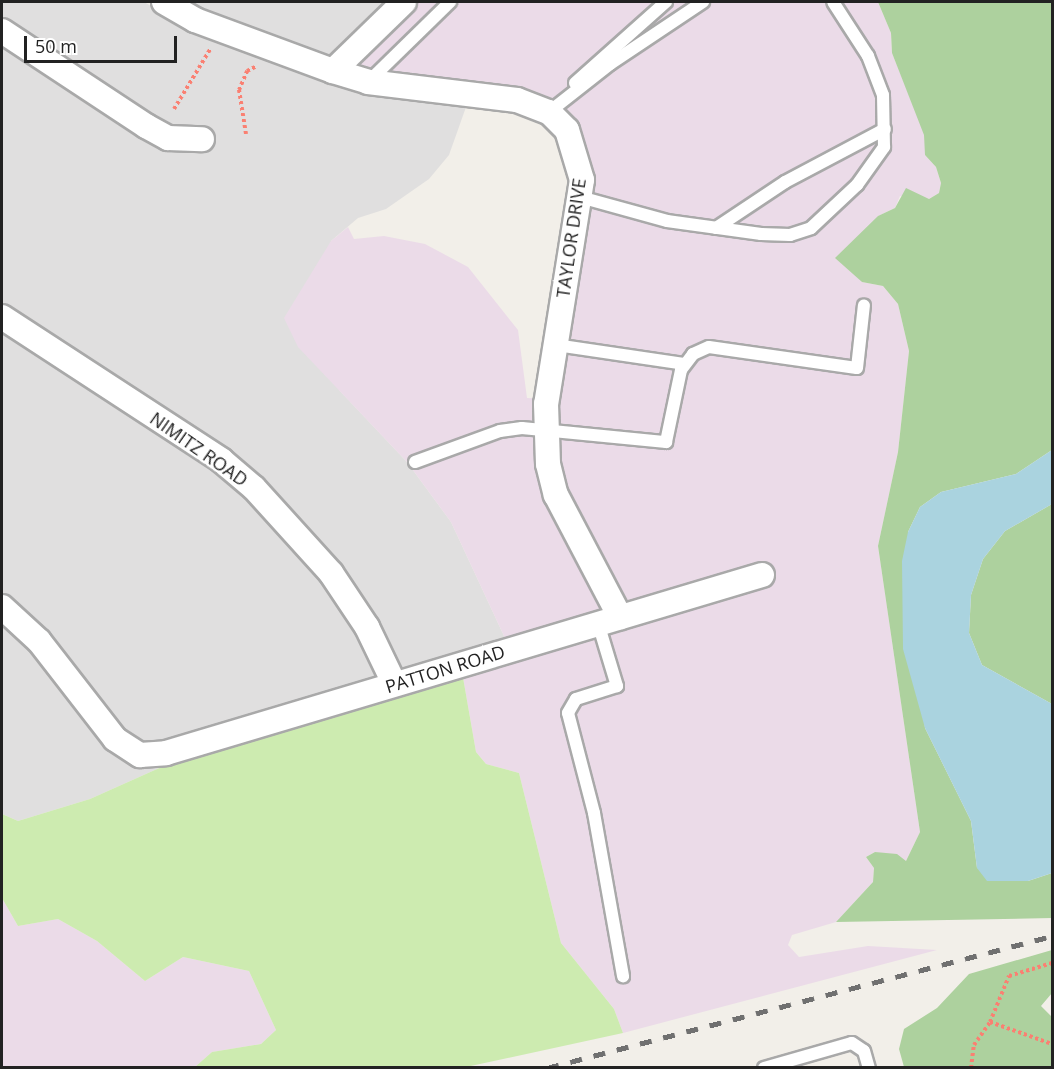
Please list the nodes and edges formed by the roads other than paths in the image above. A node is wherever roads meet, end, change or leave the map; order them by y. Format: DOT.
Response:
graph roads {
  1 [pos="404,2"];
  2 [pos="450,2"];
  3 [pos="666,2"];
  4 [pos="704,2"];
  5 [pos="833,2"];
  6 [pos="172,4"];
  7 [pos="2,31"];
  8 [pos="333,71"];
  9 [pos="368,82"];
  10 [pos="547,111"];
  11 [pos="885,129"];
  12 [pos="202,139"];
  13 [pos="580,197"];
  14 [pos="716,228"];
  15 [pos="864,305"];
  16 [pos="2,317"];
  17 [pos="555,345"];
  18 [pos="685,364"];
  19 [pos="545,427"];
  20 [pos="415,462"];
  21 [pos="762,575"];
  22 [pos="2,607"];
  23 [pos="609,620"];
  24 [pos="394,683"];
  25 [pos="623,976"];
  26 [pos="764,1068"];
  27 [pos="869,1068"];
  1 -- 8 [label="street"];
  2 -- 9 [label="lane"];
  3 -- 10 [label="lane"];
  4 -- 10 [label="lane"];
  5 -- 11 [label="lane"];
  6 -- 8 [label="street, TAYLOR DRIVE"];
  7 -- 12 [label="street"];
  8 -- 9 [label="street, TAYLOR DRIVE"];
  9 -- 10 [label="street, TAYLOR DRIVE"];
  10 -- 13 [label="street, TAYLOR DRIVE"];
  11 -- 14 [label="lane"];
  11 -- 14 [label="lane"];
  13 -- 14 [label="lane"];
  13 -- 17 [label="street, TAYLOR DRIVE"];
  15 -- 18 [label="lane"];
  16 -- 24 [label="street, NIMITZ ROAD"];
  17 -- 18 [label="lane"];
  17 -- 19 [label="street, TAYLOR DRIVE"];
  18 -- 19 [label="lane"];
  19 -- 20 [label="lane"];
  19 -- 23 [label="street, TAYLOR DRIVE"];
  21 -- 23 [label="street, PATTON ROAD"];
  22 -- 24 [label="street, PATTON ROAD"];
  23 -- 24 [label="street, PATTON ROAD"];
  23 -- 25 [label="lane"];
  26 -- 27 [label="lane"];
}
